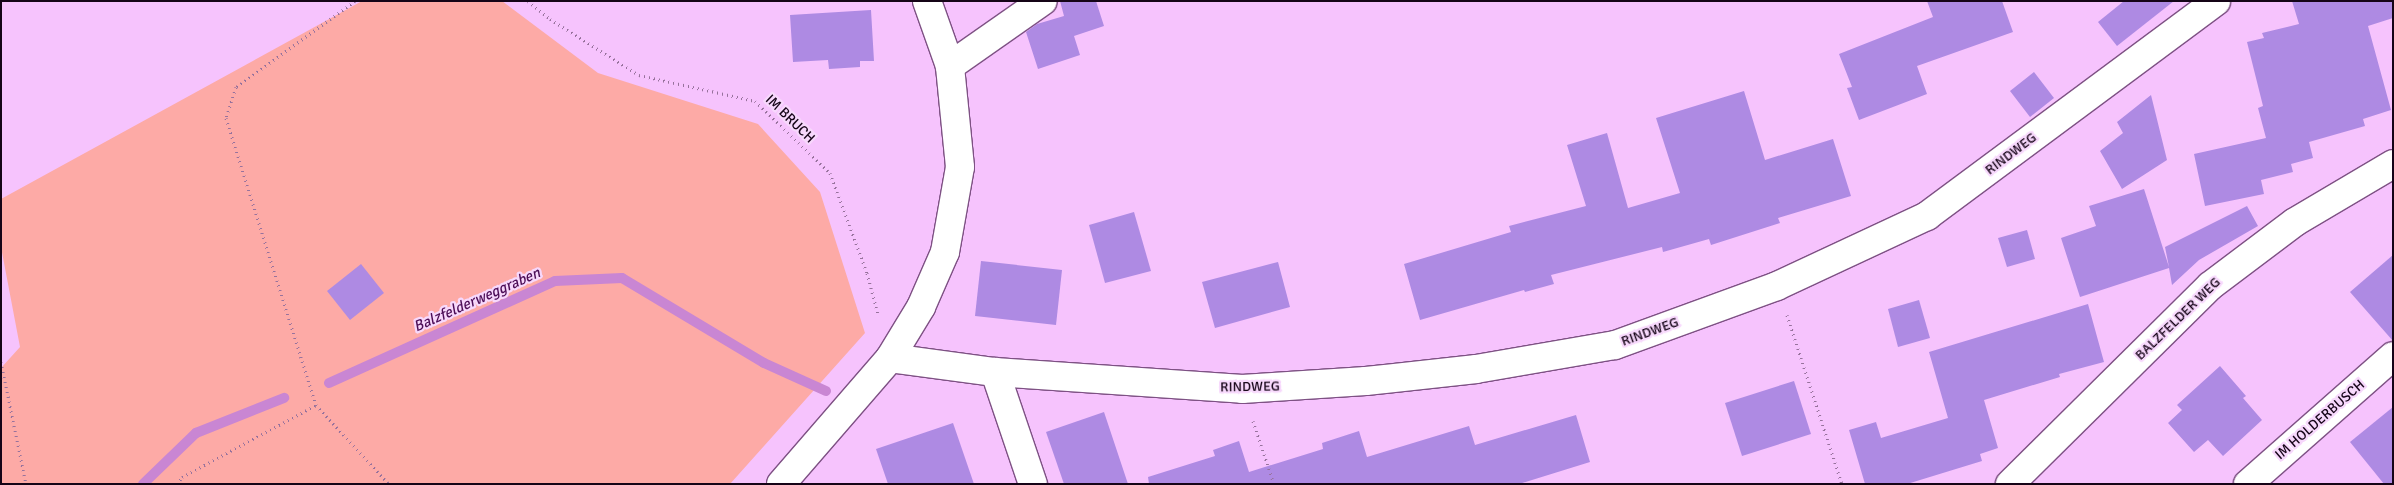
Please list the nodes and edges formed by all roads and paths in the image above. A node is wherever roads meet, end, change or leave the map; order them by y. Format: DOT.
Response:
graph roads {
  1 [pos="355,1"];
  2 [pos="528,1"];
  3 [pos="927,1"];
  4 [pos="1042,1"];
  5 [pos="2216,1"];
  6 [pos="950,66"];
  7 [pos="2393,164"];
  8 [pos="1777,286"];
  9 [pos="2393,356"];
  10 [pos="890,358"];
  11 [pos="1,362"];
  12 [pos="996,372"];
  13 [pos="1242,389"];
  14 [pos="316,405"];
  15 [pos="26,484"];
  16 [pos="177,484"];
  17 [pos="389,484"];
  18 [pos="781,484"];
  19 [pos="1033,484"];
  20 [pos="1274,484"];
  21 [pos="1842,484"];
  22 [pos="2010,484"];
  23 [pos="2248,484"];
  1 -- 14 [label="path"];
  2 -- 10 [label="path, IM BRUCH"];
  3 -- 6 [label="street"];
  4 -- 6 [label="street"];
  5 -- 8 [label="street, RINDWEG"];
  6 -- 10 [label="street"];
  7 -- 22 [label="street, BALZFELDER WEG"];
  8 -- 13 [label="street, RINDWEG"];
  8 -- 21 [label="path"];
  9 -- 23 [label="street, IM HOLDERBUSCH"];
  10 -- 12 [label="street, RINDWEG"];
  10 -- 18 [label="street"];
  11 -- 15 [label="path"];
  12 -- 13 [label="street, RINDWEG"];
  12 -- 19 [label="street"];
  13 -- 20 [label="path"];
  14 -- 16 [label="path"];
  14 -- 17 [label="path"];
}
